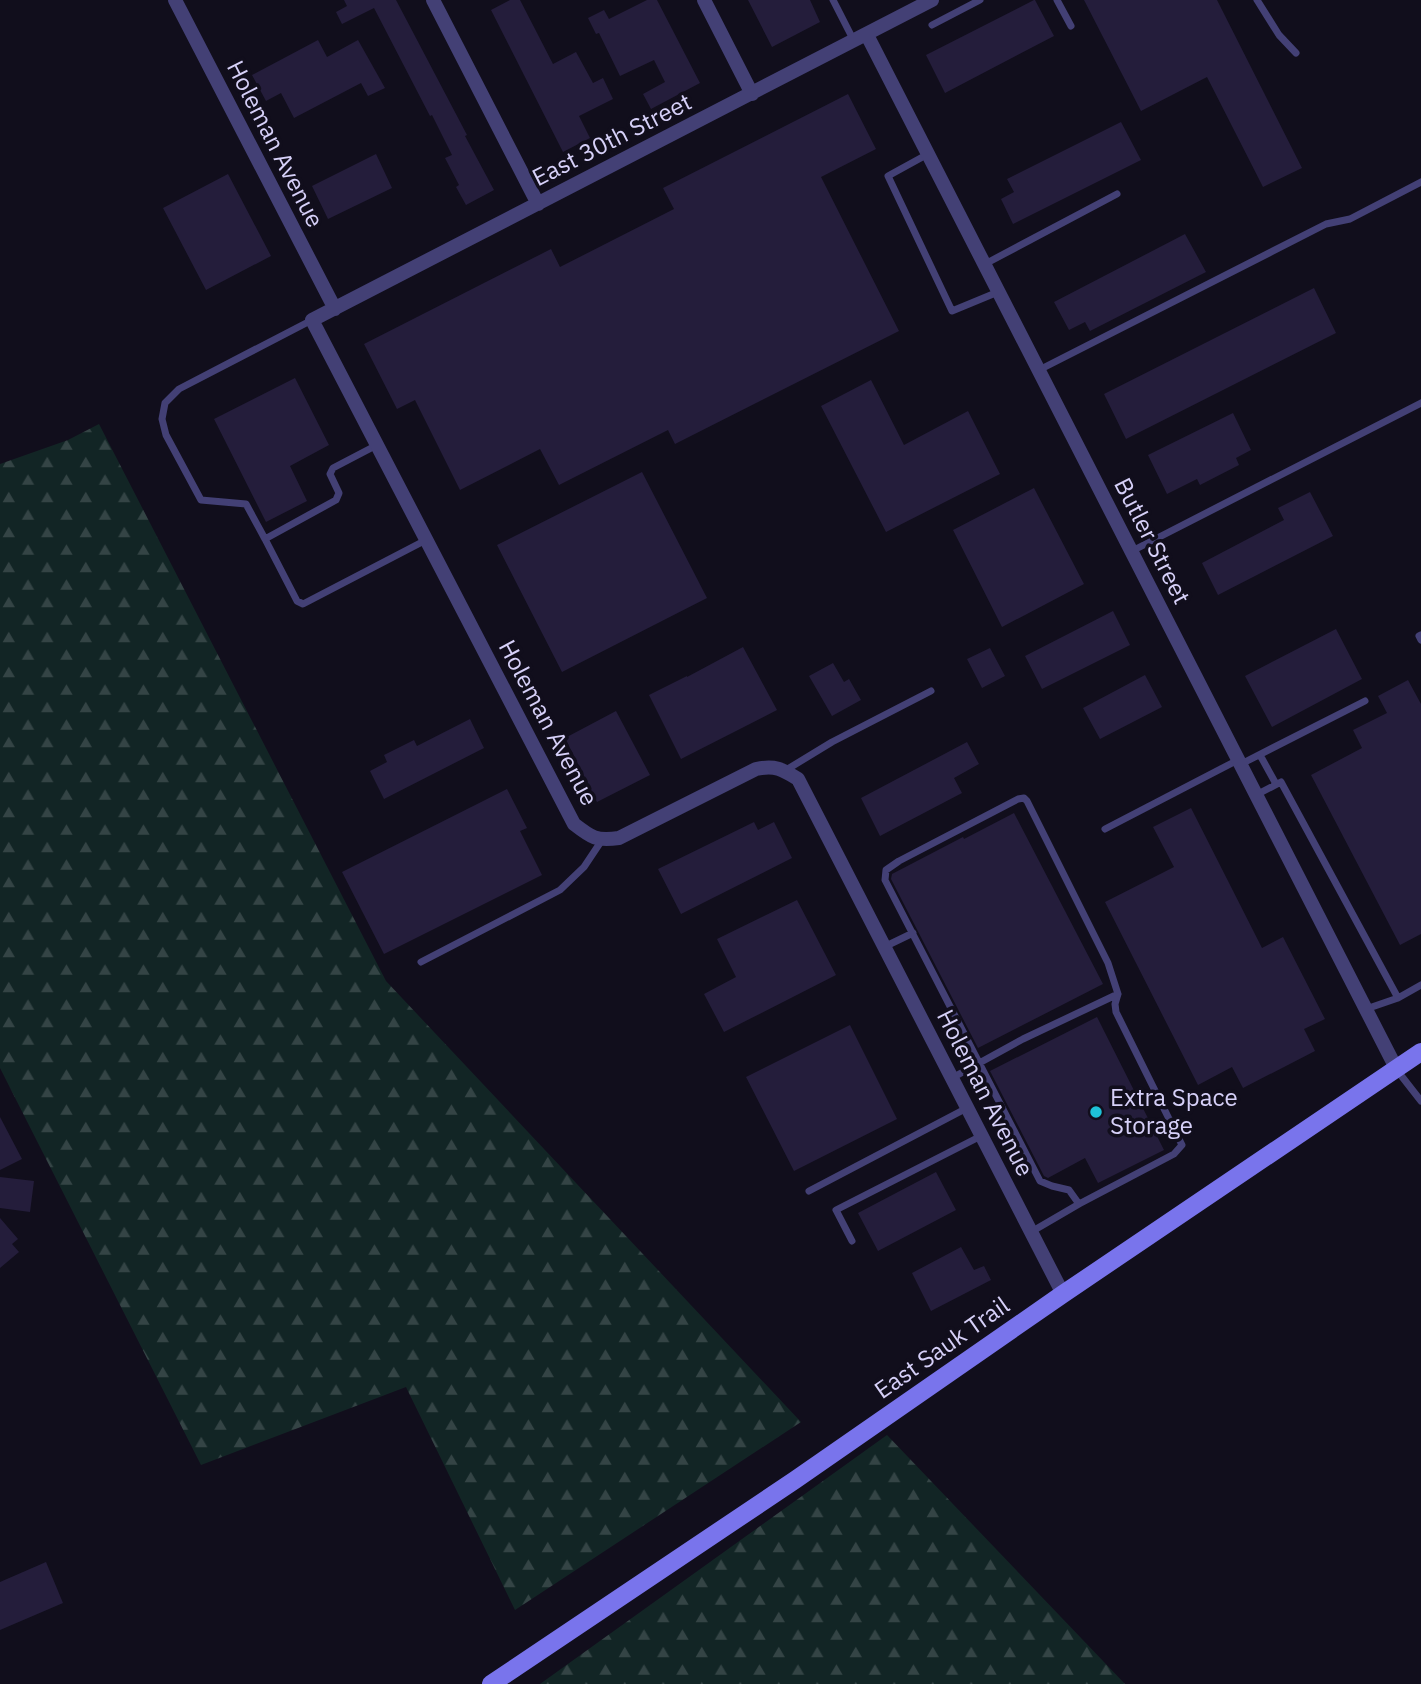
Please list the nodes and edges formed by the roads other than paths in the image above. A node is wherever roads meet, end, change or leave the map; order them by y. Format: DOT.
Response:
graph roads {
  1 [pos="175,0"];
  2 [pos="433,0"];
  3 [pos="704,0"];
  4 [pos="833,0"];
  5 [pos="932,0"];
  6 [pos="980,0"];
  7 [pos="1057,0"];
  8 [pos="1257,0"];
  9 [pos="932,25"];
  10 [pos="1071,26"];
  11 [pos="861,38"];
  12 [pos="1296,53"];
  13 [pos="752,94"];
  14 [pos="928,154"];
  15 [pos="1421,182"];
  16 [pos="1117,194"];
  17 [pos="538,204"];
  18 [pos="985,264"];
  19 [pos="999,292"];
  20 [pos="335,309"];
  21 [pos="312,320"];
  22 [pos="1040,370"];
  23 [pos="1421,403"];
  24 [pos="377,445"];
  25 [pos="265,539"];
  26 [pos="426,540"];
  27 [pos="1132,551"];
  28 [pos="931,691"];
  29 [pos="1365,701"];
  30 [pos="1261,755"];
  31 [pos="1239,762"];
  32 [pos="785,770"];
  33 [pos="1276,784"];
  34 [pos="1256,794"];
  35 [pos="1105,829"];
  36 [pos="601,840"];
  37 [pos="913,933"];
  38 [pos="884,947"];
  39 [pos="421,962"];
  40 [pos="1421,985"];
  41 [pos="1118,994"];
  42 [pos="1398,998"];
  43 [pos="1366,1009"];
  44 [pos="1421,1052"];
  45 [pos="980,1062"];
  46 [pos="1396,1068"];
  47 [pos="952,1078"];
  48 [pos="1421,1101"];
  49 [pos="967,1108"];
  50 [pos="982,1136"];
  51 [pos="809,1191"];
  52 [pos="1079,1204"];
  53 [pos="1031,1232"];
  54 [pos="852,1241"];
  55 [pos="1063,1294"];
  56 [pos="491,1684"];
  1 -- 20 [label="street, Holeman Avenue"];
  2 -- 17 [label="street"];
  3 -- 13 [label="street"];
  4 -- 11 [label="lane"];
  5 -- 11 [label="street, East 30th Street"];
  6 -- 9 [label="lane"];
  7 -- 10 [label="lane"];
  8 -- 12 [label="lane"];
  11 -- 13 [label="street, East 30th Street"];
  11 -- 14 [label="street, Butler Street"];
  13 -- 17 [label="street, East 30th Street"];
  14 -- 18 [label="street, Butler Street"];
  14 -- 19 [label="lane"];
  15 -- 22 [label="lane"];
  16 -- 18 [label="lane"];
  17 -- 20 [label="street, East 30th Street"];
  18 -- 19 [label="street, Butler Street"];
  19 -- 22 [label="street, Butler Street"];
  20 -- 21 [label="street, East 30th Street"];
  21 -- 24 [label="street, Holeman Avenue"];
  21 -- 25 [label="lane"];
  22 -- 27 [label="street, Butler Street"];
  23 -- 27 [label="lane"];
  24 -- 25 [label="lane"];
  24 -- 26 [label="street, Holeman Avenue"];
  25 -- 26 [label="lane"];
  26 -- 36 [label="street, Holeman Avenue"];
  27 -- 31 [label="street, Butler Street"];
  28 -- 32 [label="lane"];
  29 -- 30 [label="lane"];
  30 -- 31 [label="lane"];
  30 -- 33 [label="lane"];
  31 -- 34 [label="street, Butler Street"];
  31 -- 35 [label="lane"];
  32 -- 36 [label="street"];
  32 -- 38 [label="street, Holeman Avenue"];
  33 -- 34 [label="lane"];
  33 -- 42 [label="lane"];
  34 -- 43 [label="street, Butler Street"];
  36 -- 39 [label="lane"];
  37 -- 38 [label="lane"];
  37 -- 41 [label="lane"];
  37 -- 45 [label="lane"];
  38 -- 47 [label="street, Holeman Avenue"];
  40 -- 42 [label="lane"];
  41 -- 45 [label="lane"];
  41 -- 52 [label="lane"];
  42 -- 43 [label="lane"];
  43 -- 46 [label="street, Butler Street"];
  44 -- 46 [label="main road, East Sauk Trail"];
  45 -- 47 [label="lane"];
  45 -- 52 [label="lane"];
  46 -- 48 [label="lane"];
  46 -- 55 [label="main road, East Sauk Trail"];
  47 -- 49 [label="street, Holeman Avenue"];
  49 -- 50 [label="street, Holeman Avenue"];
  49 -- 51 [label="lane"];
  50 -- 53 [label="street, Holeman Avenue"];
  50 -- 54 [label="lane"];
  52 -- 53 [label="lane"];
  53 -- 55 [label="street, Holeman Avenue"];
  55 -- 56 [label="main road, East Sauk Trail"];
}
